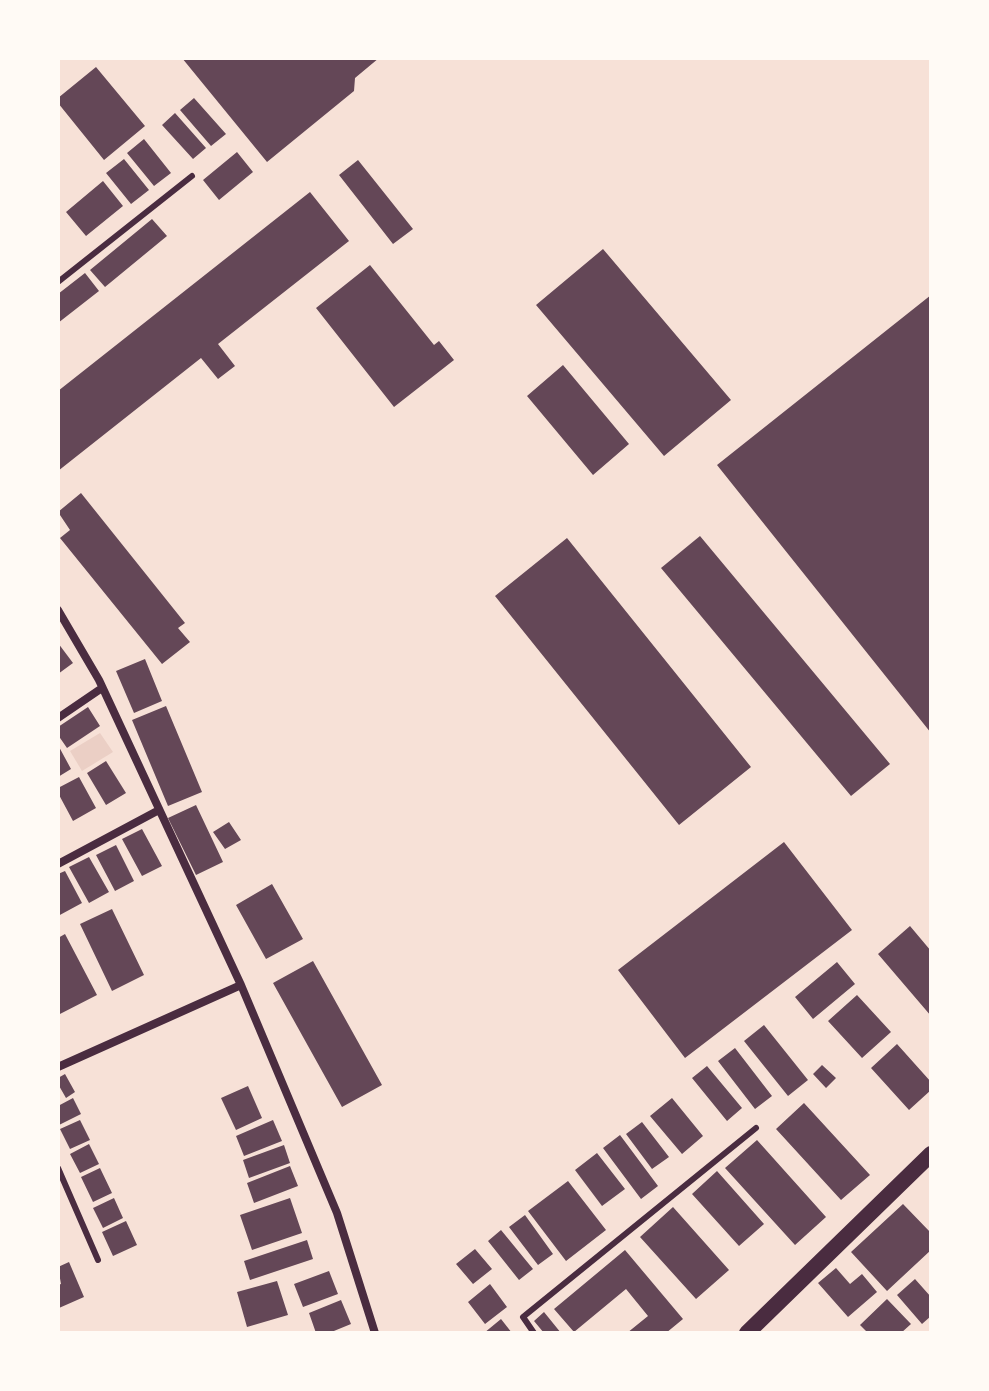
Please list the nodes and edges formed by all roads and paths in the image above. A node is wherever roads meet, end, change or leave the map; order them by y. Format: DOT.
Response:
graph roads {
  1 [pos="192,176"];
  2 [pos="58,282"];
  3 [pos="58,610"];
  4 [pos="102,688"];
  5 [pos="58,718"];
  6 [pos="159,810"];
  7 [pos="58,864"];
  8 [pos="241,985"];
  9 [pos="58,1067"];
  10 [pos="756,1128"];
  11 [pos="931,1154"];
  12 [pos="58,1168"];
  13 [pos="98,1260"];
  14 [pos="375,1333"];
  15 [pos="534,1333"];
  16 [pos="747,1333"];
  1 -- 2 [label="lane"];
  3 -- 4 [label="street"];
  4 -- 5 [label="street"];
  4 -- 6 [label="street"];
  6 -- 7 [label="street"];
  6 -- 8 [label="street"];
  8 -- 9 [label="street"];
  8 -- 14 [label="street"];
  10 -- 15 [label="lane"];
  11 -- 16 [label="main road"];
  12 -- 13 [label="lane"];
}
